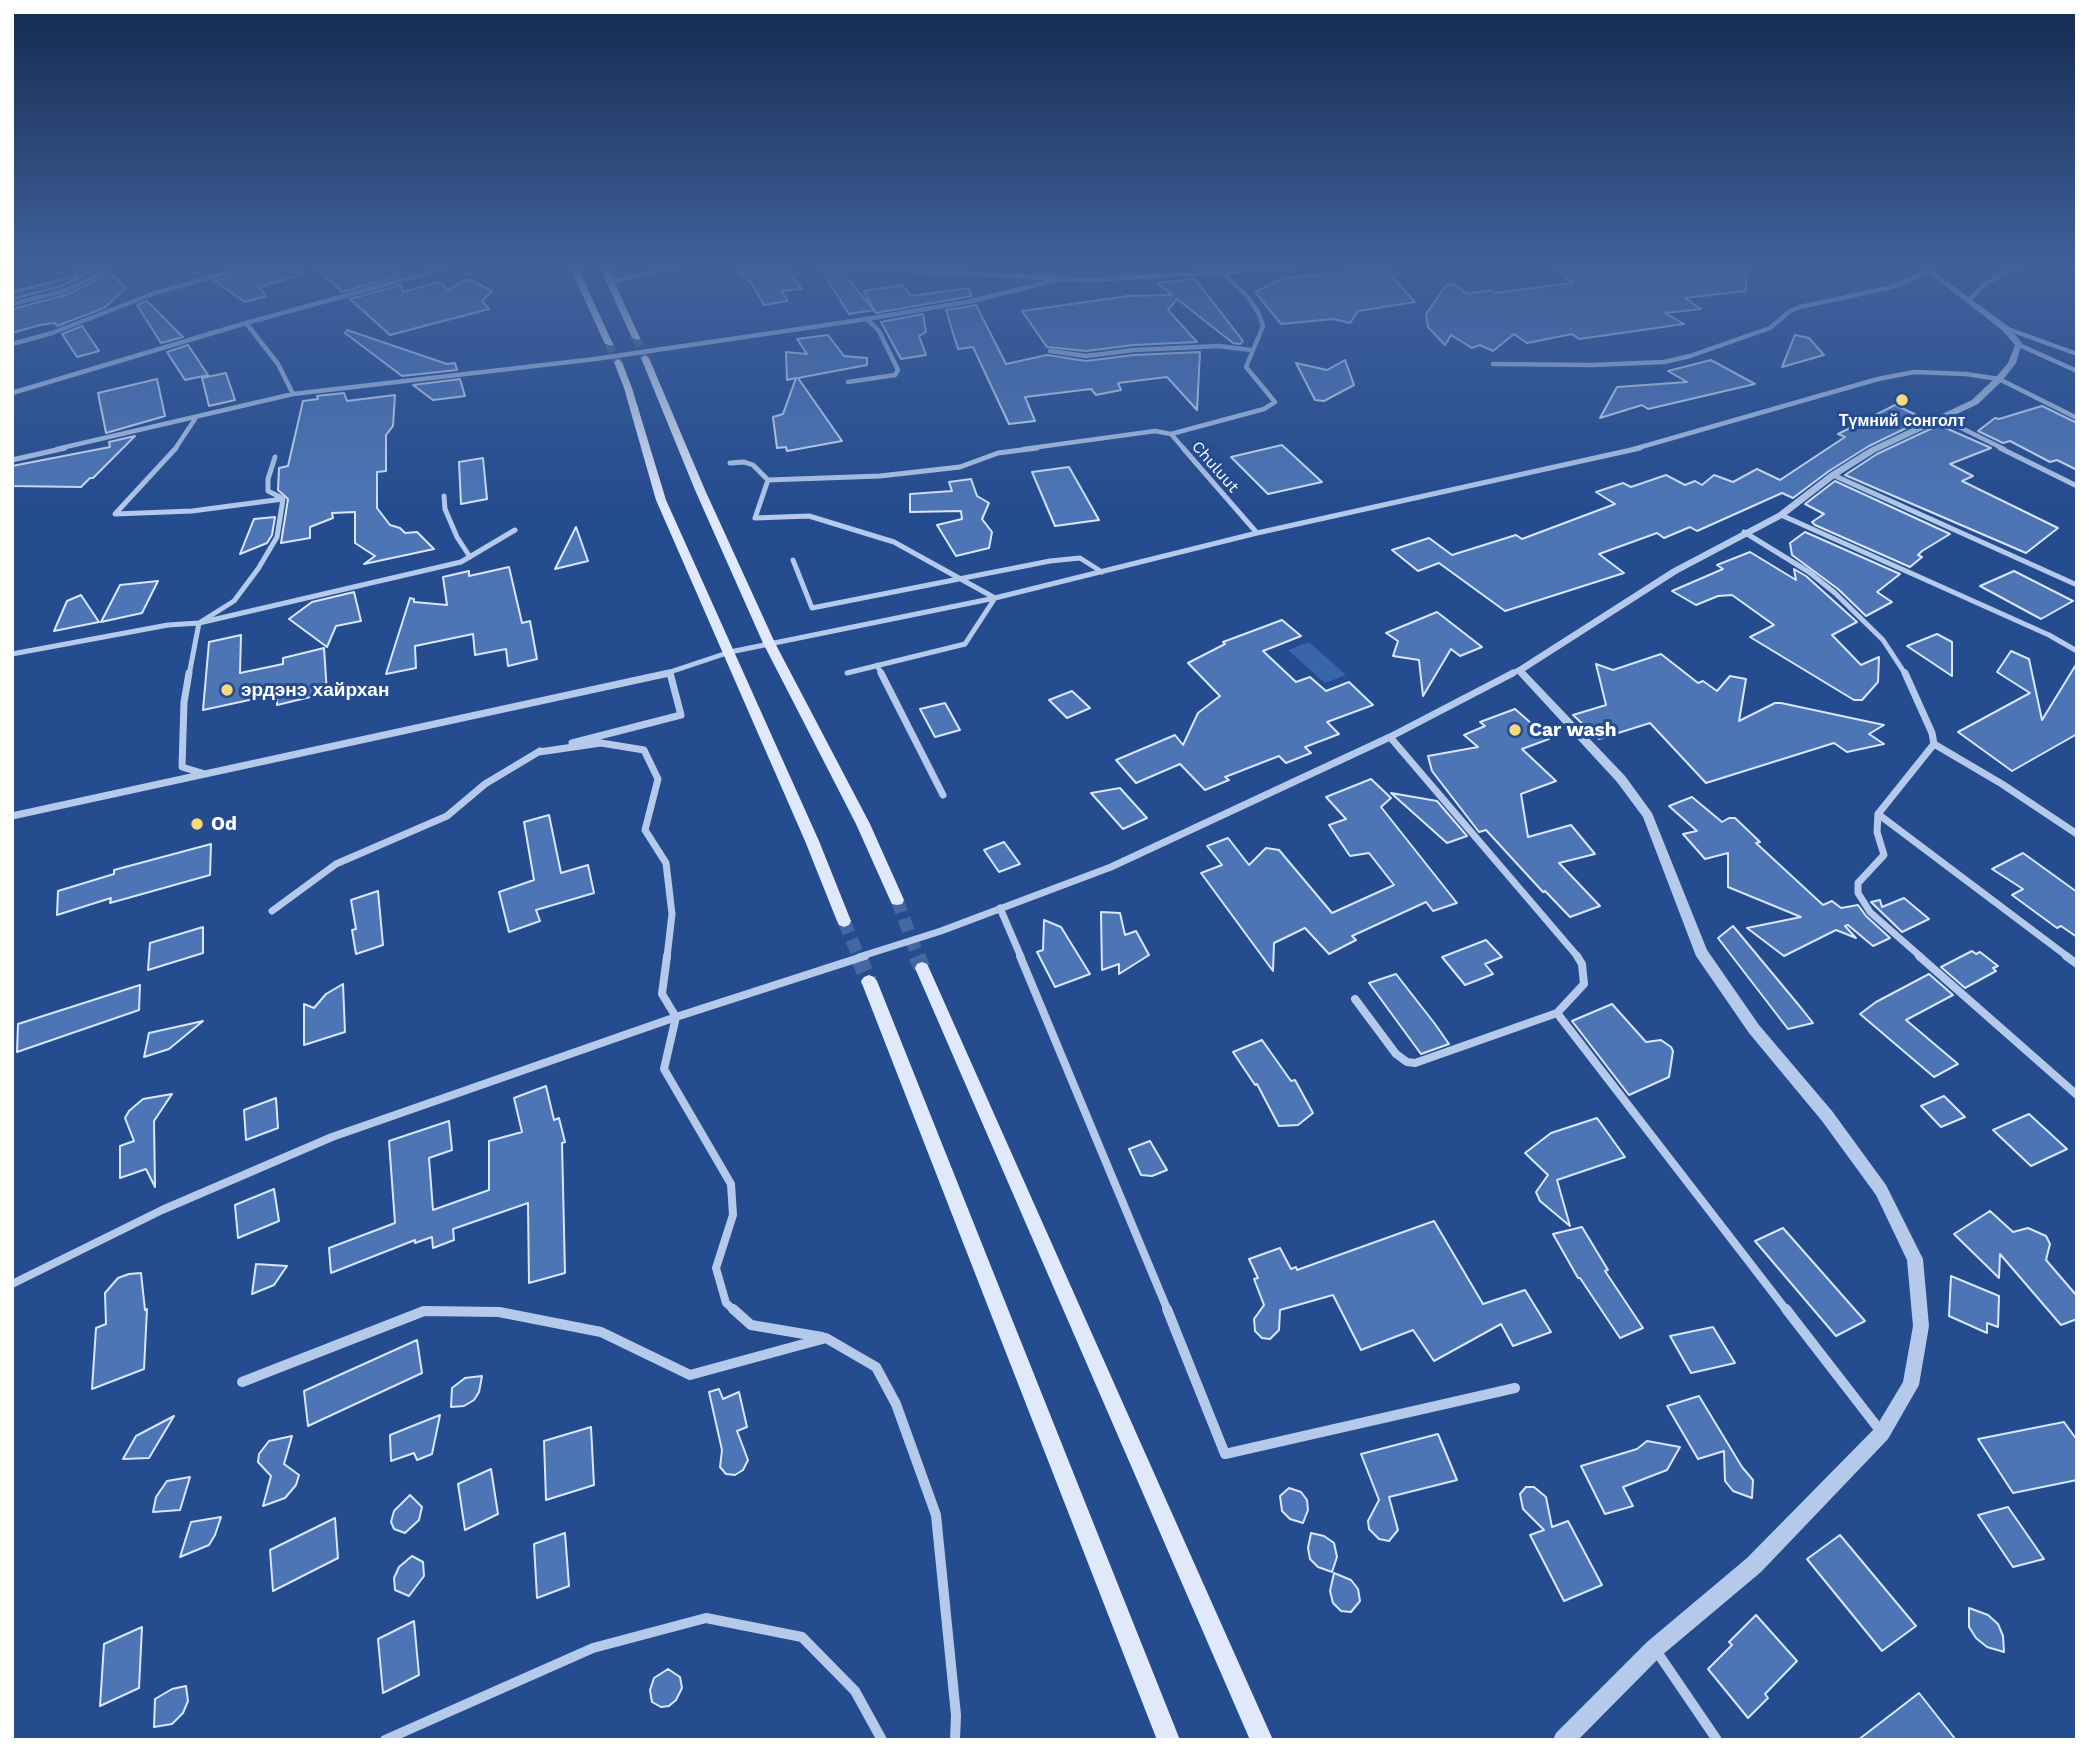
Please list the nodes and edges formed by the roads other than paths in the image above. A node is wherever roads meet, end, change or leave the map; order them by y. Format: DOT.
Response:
graph roads {
  1 [pos="157,350"];
  2 [pos="267,350"];
  3 [pos="658,350"];
  4 [pos="888,350"];
  5 [pos="1139,350"];
  6 [pos="1251,350"];
  7 [pos="1705,350"];
  8 [pos="2017,350"];
  9 [pos="2030,350"];
  10 [pos="1050,351"];
  11 [pos="645,358"];
  12 [pos="618,362"];
  13 [pos="1493,364"];
  14 [pos="2077,371"];
  15 [pos="1999,379"];
  16 [pos="848,382"];
  17 [pos="12,393"];
  18 [pos="293,394"];
  19 [pos="2077,418"];
  20 [pos="195,419"];
  21 [pos="1943,419"];
  22 [pos="1171,434"];
  23 [pos="275,457"];
  24 [pos="12,460"];
  25 [pos="730,463"];
  26 [pos="1833,475"];
  27 [pos="768,480"];
  28 [pos="2077,486"];
  29 [pos="444,496"];
  30 [pos="282,499"];
  31 [pos="1780,514"];
  32 [pos="515,530"];
  33 [pos="1744,532"];
  34 [pos="1257,533"];
  35 [pos="470,557"];
  36 [pos="793,560"];
  37 [pos="1102,572"];
  38 [pos="960,577"];
  39 [pos="2077,585"];
  40 [pos="995,598"];
  41 [pos="199,623"];
  42 [pos="769,643"];
  43 [pos="2077,651"];
  44 [pos="730,652"];
  45 [pos="12,654"];
  46 [pos="877,665"];
  47 [pos="1519,670"];
  48 [pos="670,673"];
  49 [pos="847,673"];
  50 [pos="1390,737"];
  51 [pos="1934,744"];
  52 [pos="539,752"];
  53 [pos="209,775"];
  54 [pos="943,795"];
  55 [pos="1878,814"];
  56 [pos="12,817"];
  57 [pos="2077,834"];
  58 [pos="897,900"];
  59 [pos="1000,908"];
  60 [pos="272,911"];
  61 [pos="844,921"];
  62 [pos="2077,964"];
  63 [pos="922,968"];
  64 [pos="869,981"];
  65 [pos="1355,999"];
  66 [pos="1557,1013"];
  67 [pos="676,1017"];
  68 [pos="2077,1095"];
  69 [pos="12,1284"];
  70 [pos="826,1338"];
  71 [pos="242,1382"];
  72 [pos="1515,1388"];
  73 [pos="1882,1433"];
  74 [pos="1654,1649"];
  75 [pos="385,1740"];
  76 [pos="882,1740"];
  77 [pos="955,1740"];
  78 [pos="1169,1740"];
  79 [pos="1262,1740"];
  80 [pos="1563,1740"];
  81 [pos="1717,1740"];
  1 -- 17 [label="street"];
  2 -- 18 [label="street"];
  3 -- 18 [label="street"];
  4 -- 16 [label="street"];
  5 -- 10 [label="street"];
  6 -- 22 [label="street, Chuluut"];
  7 -- 13 [label="street"];
  8 -- 15 [label="street"];
  9 -- 14 [label="street"];
  11 -- 42 [label="main road"];
  12 -- 44 [label="main road"];
  15 -- 19 [label="street"];
  15 -- 21 [label="street"];
  15 -- 34 [label="street"];
  18 -- 20 [label="street"];
  20 -- 24 [label="street"];
  20 -- 30 [label="street"];
  21 -- 26 [label="street"];
  21 -- 28 [label="street"];
  22 -- 27 [label="street"];
  22 -- 34 [label="street, Chuluut"];
  23 -- 30 [label="street"];
  25 -- 27 [label="street"];
  26 -- 31 [label="street"];
  26 -- 39 [label="street"];
  27 -- 38 [label="street"];
  29 -- 35 [label="street"];
  30 -- 41 [label="street"];
  31 -- 33 [label="street"];
  31 -- 43 [label="street"];
  32 -- 35 [label="street"];
  33 -- 47 [label="street"];
  33 -- 51 [label="street"];
  34 -- 37 [label="street"];
  35 -- 41 [label="street"];
  36 -- 38 [label="street"];
  37 -- 38 [label="street"];
  37 -- 40 [label="street"];
  38 -- 40 [label="street"];
  40 -- 42 [label="street"];
  40 -- 46 [label="street"];
  41 -- 45 [label="street"];
  41 -- 53 [label="street"];
  42 -- 44 [label="street"];
  42 -- 58 [label="main road"];
  44 -- 48 [label="street"];
  44 -- 61 [label="main road"];
  46 -- 49 [label="street"];
  46 -- 54 [label="street"];
  47 -- 50 [label="street"];
  47 -- 73 [label="street"];
  48 -- 52 [label="street"];
  48 -- 53 [label="street"];
  50 -- 59 [label="street"];
  50 -- 66 [label="street"];
  51 -- 55 [label="street"];
  51 -- 57 [label="street"];
  52 -- 60 [label="street"];
  52 -- 67 [label="street"];
  53 -- 56 [label="street"];
  55 -- 62 [label="street"];
  55 -- 68 [label="street"];
  59 -- 67 [label="street"];
  59 -- 72 [label="street"];
  63 -- 79 [label="main road"];
  64 -- 78 [label="main road"];
  65 -- 66 [label="street"];
  66 -- 73 [label="street"];
  67 -- 69 [label="street"];
  67 -- 70 [label="street"];
  70 -- 71 [label="street"];
  70 -- 77 [label="street"];
  73 -- 74 [label="street"];
  74 -- 80 [label="street"];
  74 -- 81 [label="street"];
  75 -- 76 [label="street"];
}
